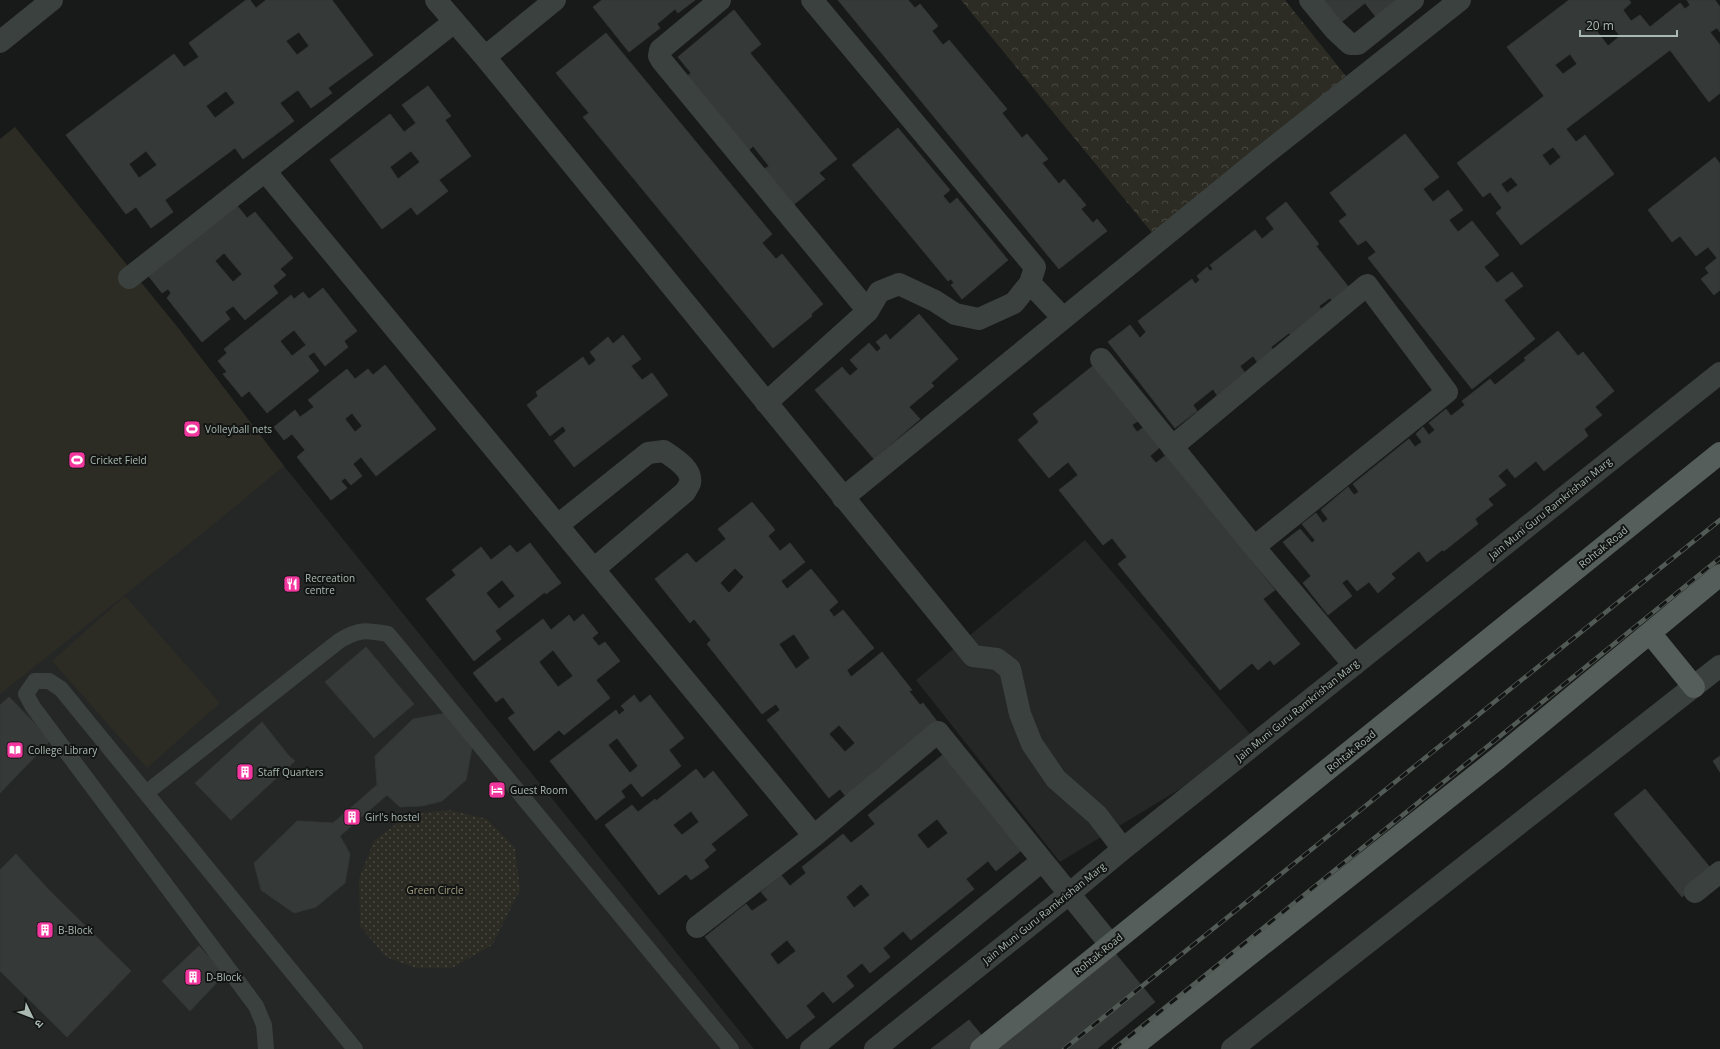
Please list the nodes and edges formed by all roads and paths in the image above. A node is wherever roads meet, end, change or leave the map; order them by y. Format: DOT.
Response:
graph roads {
  1 [pos="52,0"];
  2 [pos="436,0"];
  3 [pos="555,0"];
  4 [pos="720,0"];
  5 [pos="812,0"];
  6 [pos="1310,0"];
  7 [pos="1412,0"];
  8 [pos="1460,0"];
  9 [pos="454,22"];
  10 [pos="0,42"];
  11 [pos="485,57"];
  12 [pos="265,171"];
  13 [pos="129,278"];
  14 [pos="1030,284"];
  15 [pos="868,311"];
  16 [pos="1064,318"];
  17 [pos="1101,359"];
  18 [pos="1720,373"];
  19 [pos="766,403"];
  20 [pos="1172,447"];
  21 [pos="1720,453"];
  22 [pos="843,498"];
  23 [pos="558,525"];
  24 [pos="1254,547"];
  25 [pos="594,569"];
  26 [pos="1720,574"];
  27 [pos="1650,633"];
  28 [pos="1354,665"];
  29 [pos="1720,666"];
  30 [pos="1694,687"];
  31 [pos="146,793"];
  32 [pos="814,836"];
  33 [pos="1123,849"];
  34 [pos="1042,861"];
  35 [pos="1720,872"];
  36 [pos="1695,892"];
  37 [pos="1069,894"];
  38 [pos="697,927"];
  39 [pos="1110,944"];
  40 [pos="266,1049"];
  41 [pos="355,1049"];
  42 [pos="731,1049"];
  43 [pos="811,1049"];
  44 [pos="875,1049"];
  45 [pos="981,1049"];
  46 [pos="1130,1049"];
  47 [pos="1232,1049"];
  1 -- 10 [label="street"];
  2 -- 9 [label="street"];
  3 -- 11 [label="street"];
  4 -- 15 [label="street"];
  5 -- 14 [label="street"];
  6 -- 7 [label="street"];
  8 -- 16 [label="street"];
  9 -- 11 [label="street"];
  9 -- 12 [label="street"];
  11 -- 19 [label="street"];
  12 -- 13 [label="street"];
  12 -- 23 [label="street"];
  14 -- 15 [label="street"];
  14 -- 16 [label="street"];
  15 -- 19 [label="street"];
  16 -- 22 [label="street"];
  17 -- 20 [label="street"];
  18 -- 28 [label="street, Jain Muni Guru Ramkrishan Marg"];
  19 -- 22 [label="street"];
  20 -- 24 [label="street"];
  20 -- 24 [label="street"];
  21 -- 39 [label="main road, Rohtak Road"];
  22 -- 33 [label="street"];
  23 -- 25 [label="street"];
  23 -- 25 [label="street"];
  24 -- 28 [label="street"];
  25 -- 32 [label="street"];
  26 -- 27 [label="main road"];
  27 -- 30 [label="main road"];
  27 -- 46 [label="main road"];
  28 -- 33 [label="street, Jain Muni Guru Ramkrishan Marg"];
  29 -- 30 [label="street"];
  30 -- 47 [label="street"];
  31 -- 40 [label="lane"];
  31 -- 41 [label="lane"];
  31 -- 42 [label="lane"];
  32 -- 34 [label="street"];
  32 -- 38 [label="street"];
  33 -- 37 [label="street, Jain Muni Guru Ramkrishan Marg"];
  34 -- 37 [label="street"];
  34 -- 43 [label="street"];
  35 -- 36 [label="street"];
  37 -- 39 [label="street"];
  37 -- 44 [label="street, Jain Muni Guru Ramkrishan Marg"];
  39 -- 45 [label="main road, Rohtak Road"];
}
